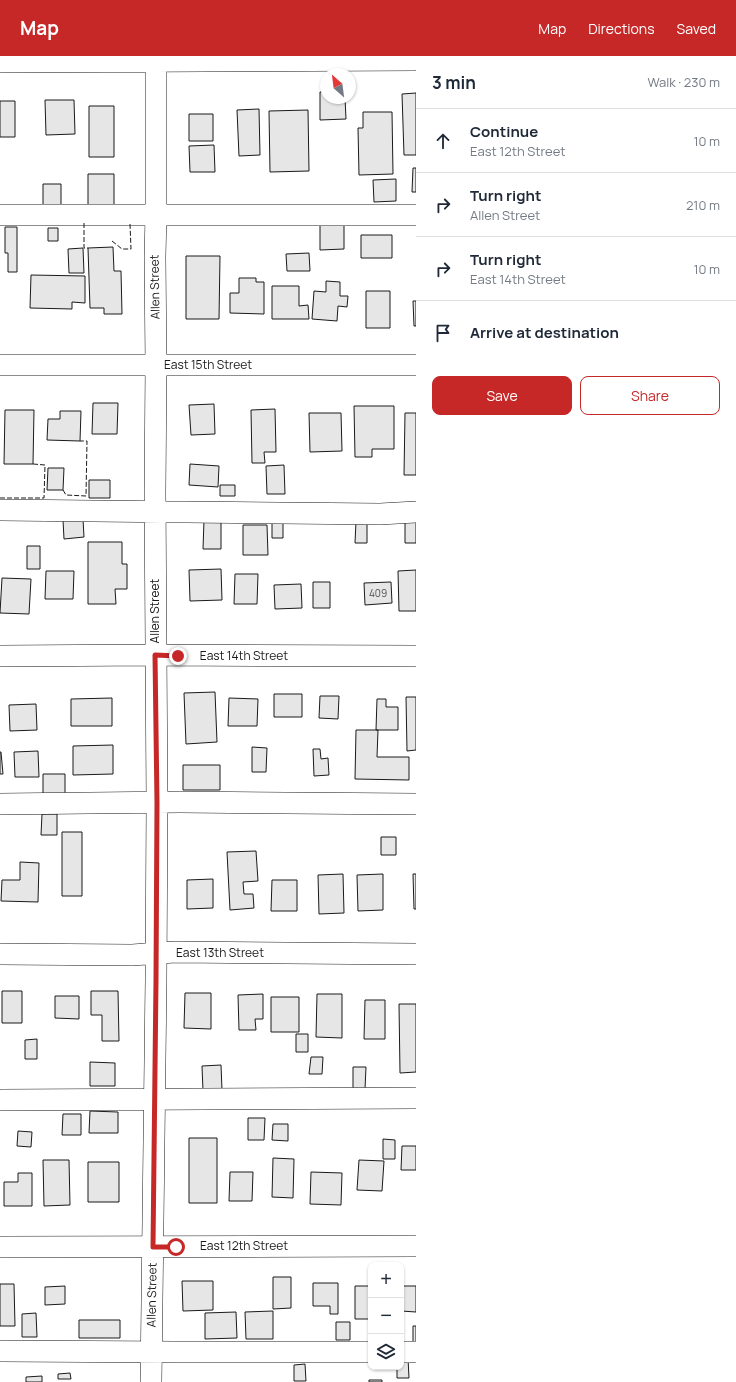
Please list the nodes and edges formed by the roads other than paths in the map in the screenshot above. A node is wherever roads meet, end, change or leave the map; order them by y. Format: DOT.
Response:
graph roads {
  1 [pos="156,58"];
  2 [pos="416,60"];
  3 [pos="0,62"];
  4 [pos="156,214"];
  5 [pos="0,215"];
  6 [pos="416,215"];
  7 [pos="0,365"];
  8 [pos="156,365"];
  9 [pos="416,365"];
  10 [pos="0,510"];
  11 [pos="155,512"];
  12 [pos="416,512"];
  13 [pos="155,655"];
  14 [pos="0,656"];
  15 [pos="416,656"];
  16 [pos="157,803"];
  17 [pos="0,804"];
  18 [pos="416,804"];
  19 [pos="156,953"];
  20 [pos="0,954"];
  21 [pos="416,954"];
  22 [pos="416,1098"];
  23 [pos="0,1100"];
  24 [pos="155,1100"];
  25 [pos="416,1246"];
  26 [pos="0,1247"];
  27 [pos="153,1247"];
  28 [pos="0,1351"];
  29 [pos="152,1352"];
  30 [pos="368,1352"];
  31 [pos="404,1352"];
  32 [pos="416,1352"];
  33 [pos="151,1382"];
  1 -- 2 [label="street"];
  1 -- 3 [label="street"];
  1 -- 4 [label="street, Allen Street"];
  4 -- 5 [label="street"];
  4 -- 6 [label="street"];
  4 -- 8 [label="street, Allen Street"];
  7 -- 8 [label="street, East 15th Street"];
  8 -- 9 [label="street, East 15th Street"];
  8 -- 11 [label="street, Allen Street"];
  10 -- 11 [label="street"];
  11 -- 12 [label="street"];
  11 -- 13 [label="street, Allen Street"];
  13 -- 14 [label="street, East 14th Street"];
  13 -- 15 [label="street, East 14th Street"];
  13 -- 16 [label="street, Allen Street"];
  16 -- 17 [label="street"];
  16 -- 18 [label="street"];
  16 -- 19 [label="street, Allen Street"];
  19 -- 20 [label="street, East 13th Street"];
  19 -- 21 [label="street, East 13th Street"];
  19 -- 24 [label="street, Allen Street"];
  22 -- 24 [label="street"];
  23 -- 24 [label="street"];
  24 -- 27 [label="street, Allen Street"];
  25 -- 27 [label="street, East 12th Street"];
  26 -- 27 [label="street, East 12th Street"];
  27 -- 29 [label="street, Allen Street"];
  28 -- 29 [label="street"];
  29 -- 30 [label="street"];
  29 -- 33 [label="street, Allen Street"];
  31 -- 32 [label="street"];
}
